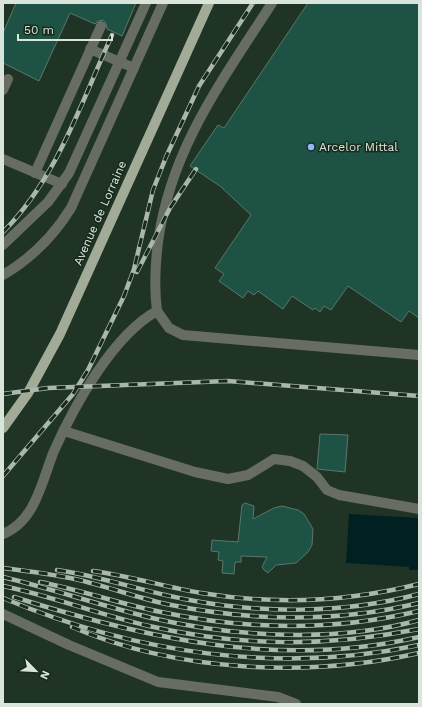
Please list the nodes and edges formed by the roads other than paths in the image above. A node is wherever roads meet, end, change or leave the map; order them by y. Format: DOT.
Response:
graph roads {
  1 [pos="146,3"];
  2 [pos="163,3"];
  3 [pos="209,3"];
  4 [pos="272,3"];
  5 [pos="101,26"];
  6 [pos="90,50"];
  7 [pos="120,62"];
  8 [pos="134,68"];
  9 [pos="8,79"];
  10 [pos="3,90"];
  11 [pos="3,159"];
  12 [pos="35,173"];
  13 [pos="62,184"];
  14 [pos="3,245"];
  15 [pos="3,275"];
  16 [pos="158,312"];
  17 [pos="419,355"];
  18 [pos="3,428"];
  19 [pos="64,431"];
  20 [pos="419,509"];
  21 [pos="3,534"];
  22 [pos="3,614"];
  23 [pos="296,704"];
  1 -- 7 [label="lane"];
  2 -- 8 [label="lane"];
  3 -- 18 [label="main road, Avenue de Lorraine"];
  4 -- 16 [label="lane"];
  5 -- 6 [label="lane"];
  6 -- 7 [label="lane"];
  6 -- 12 [label="lane"];
  7 -- 8 [label="lane"];
  7 -- 13 [label="lane"];
  8 -- 15 [label="lane"];
  9 -- 10 [label="lane"];
  11 -- 12 [label="lane"];
  12 -- 13 [label="lane"];
  13 -- 14 [label="lane"];
  16 -- 17 [label="lane"];
  16 -- 19 [label="lane"];
  19 -- 20 [label="lane"];
  19 -- 21 [label="lane"];
  22 -- 23 [label="lane"];
}
